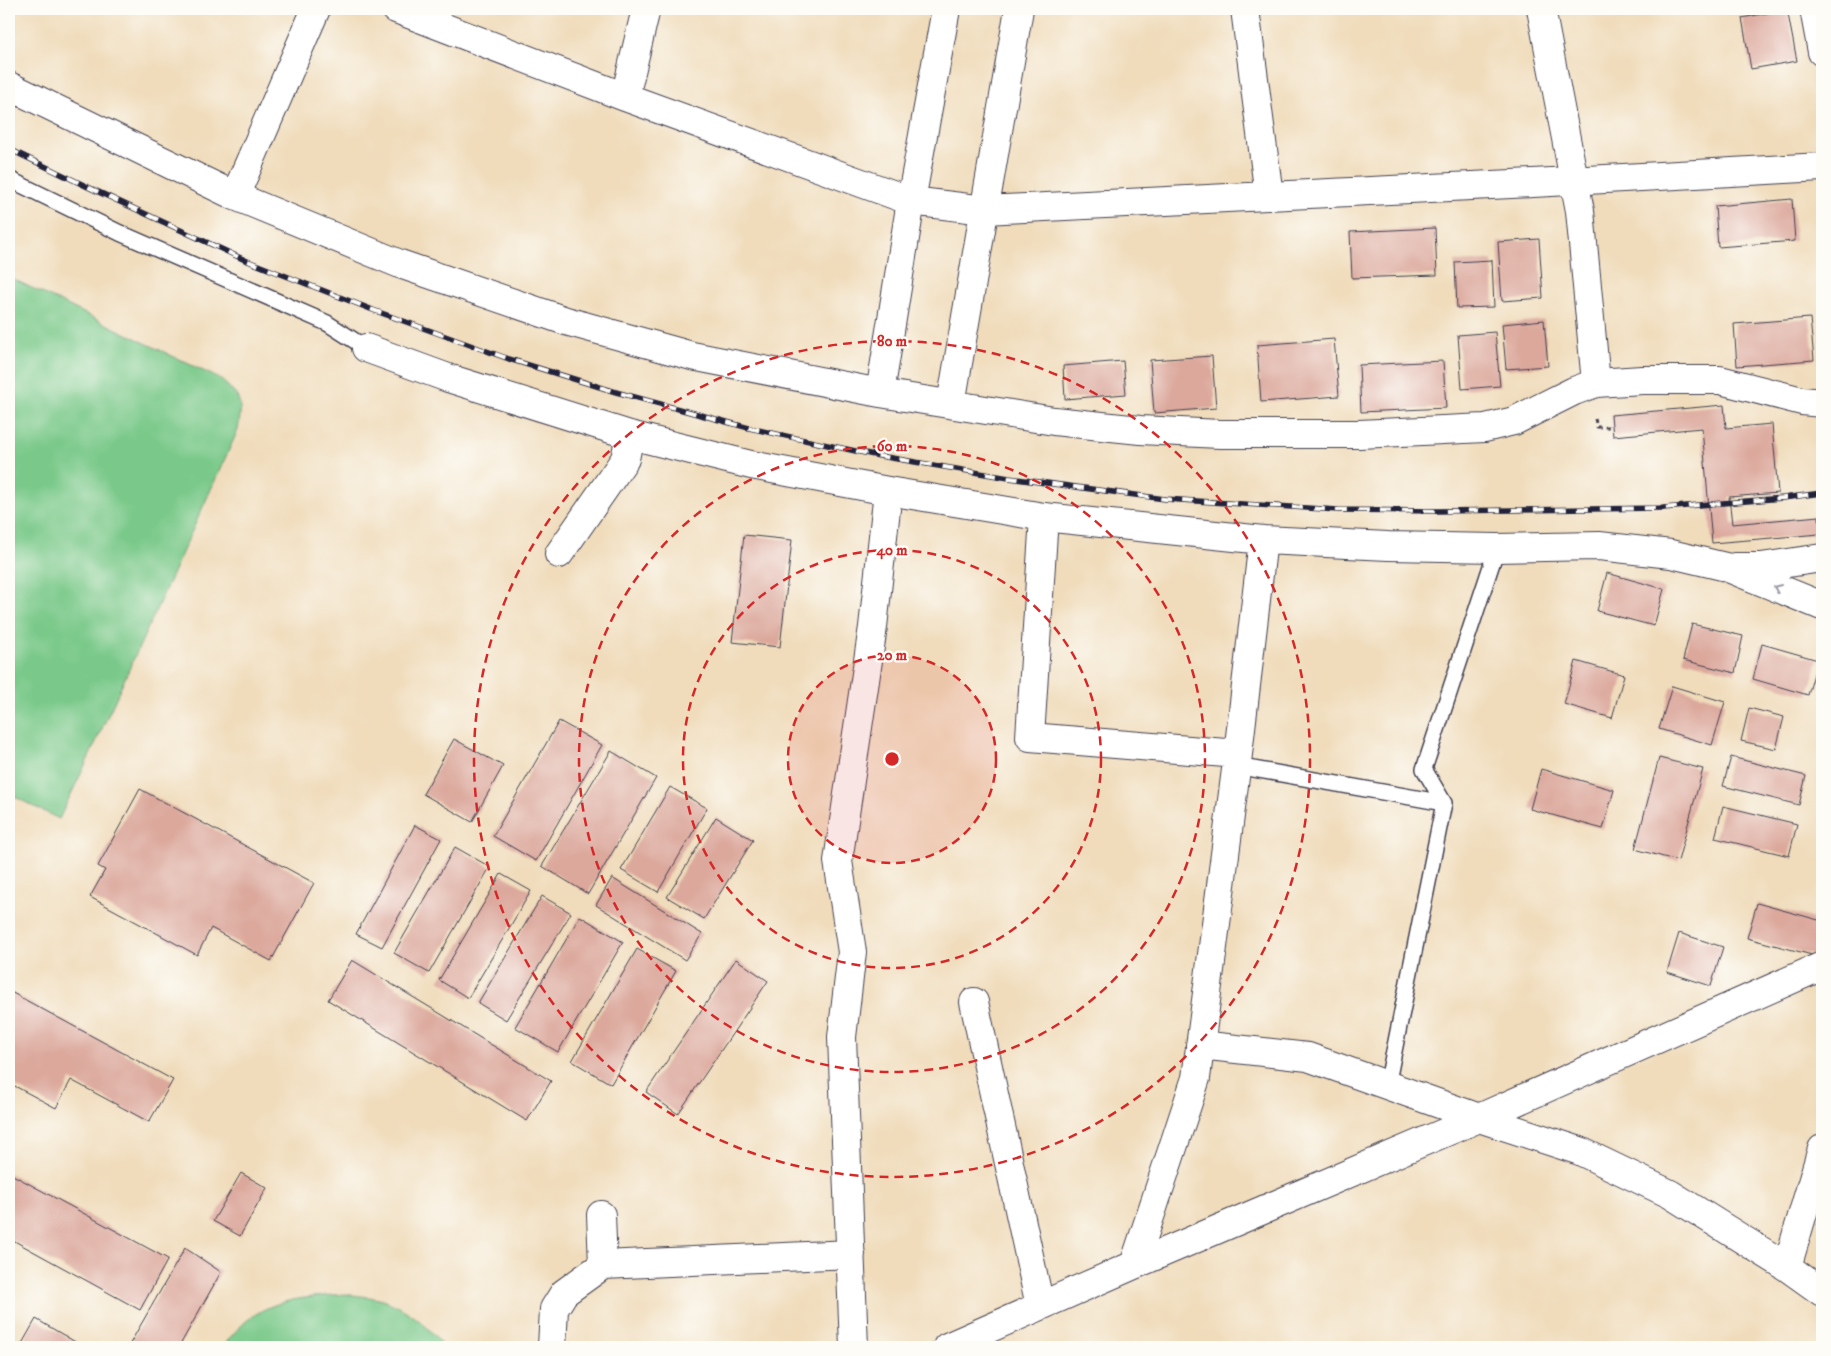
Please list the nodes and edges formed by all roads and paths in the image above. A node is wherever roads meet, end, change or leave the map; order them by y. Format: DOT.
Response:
graph roads {
  1 [pos="316,9"];
  2 [pos="396,9"];
  3 [pos="646,9"];
  4 [pos="946,9"];
  5 [pos="1019,9"];
  6 [pos="1245,9"];
  7 [pos="1541,9"];
  8 [pos="1814,9"];
  9 [pos="1822,52"];
  10 [pos="9,86"];
  11 [pos="625,97"];
  12 [pos="1822,167"];
  13 [pos="9,179"];
  14 [pos="1574,181"];
  15 [pos="235,196"];
  16 [pos="1269,196"];
  17 [pos="911,201"];
  18 [pos="985,210"];
  19 [pos="366,348"];
  20 [pos="1596,383"];
  21 [pos="880,392"];
  22 [pos="1822,403"];
  23 [pos="951,404"];
  24 [pos="1595,419"];
  25 [pos="1612,427"];
  26 [pos="630,435"];
  27 [pos="888,492"];
  28 [pos="1044,517"];
  29 [pos="1263,540"];
  30 [pos="1496,548"];
  31 [pos="560,554"];
  32 [pos="1822,558"];
  33 [pos="1726,566"];
  34 [pos="1822,606"];
  35 [pos="1237,760"];
  36 [pos="1444,803"];
  37 [pos="1822,966"];
  38 [pos="974,1002"];
  39 [pos="1200,1045"];
  40 [pos="1388,1086"];
  41 [pos="1480,1118"];
  42 [pos="1822,1149"];
  43 [pos="600,1215"];
  44 [pos="851,1254"];
  45 [pos="603,1265"];
  46 [pos="1134,1265"];
  47 [pos="1786,1267"];
  48 [pos="1822,1292"];
  49 [pos="1040,1306"];
  50 [pos="552,1347"];
  51 [pos="854,1347"];
  52 [pos="948,1347"];
  1 -- 15 [label="street"];
  2 -- 11 [label="street"];
  3 -- 11 [label="street"];
  4 -- 17 [label="street"];
  5 -- 18 [label="street"];
  6 -- 16 [label="street"];
  7 -- 14 [label="street"];
  8 -- 9 [label="street"];
  10 -- 15 [label="street"];
  11 -- 17 [label="street"];
  12 -- 14 [label="street"];
  13 -- 19 [label="lane"];
  14 -- 16 [label="street"];
  14 -- 20 [label="street"];
  15 -- 21 [label="street"];
  16 -- 18 [label="street"];
  17 -- 18 [label="street"];
  17 -- 21 [label="street"];
  18 -- 23 [label="street"];
  19 -- 26 [label="street"];
  20 -- 22 [label="street"];
  20 -- 23 [label="street"];
  21 -- 23 [label="street"];
  24 -- 25 [label="path"];
  26 -- 27 [label="street"];
  26 -- 31 [label="street"];
  27 -- 28 [label="street"];
  27 -- 44 [label="street"];
  28 -- 29 [label="street"];
  28 -- 35 [label="street"];
  29 -- 30 [label="street"];
  29 -- 35 [label="street"];
  30 -- 33 [label="street"];
  30 -- 36 [label="lane"];
  32 -- 33 [label="street"];
  34 -- 33 [label="street, one-way"];
  35 -- 36 [label="lane"];
  35 -- 39 [label="street"];
  36 -- 40 [label="lane"];
  37 -- 41 [label="street"];
  38 -- 49 [label="street"];
  39 -- 40 [label="street"];
  39 -- 46 [label="street"];
  40 -- 41 [label="street"];
  41 -- 46 [label="street"];
  41 -- 47 [label="street"];
  42 -- 47 [label="street"];
  43 -- 45 [label="street"];
  44 -- 45 [label="street"];
  44 -- 51 [label="street"];
  45 -- 50 [label="street"];
  46 -- 49 [label="street"];
  47 -- 48 [label="street"];
  49 -- 52 [label="street"];
}
